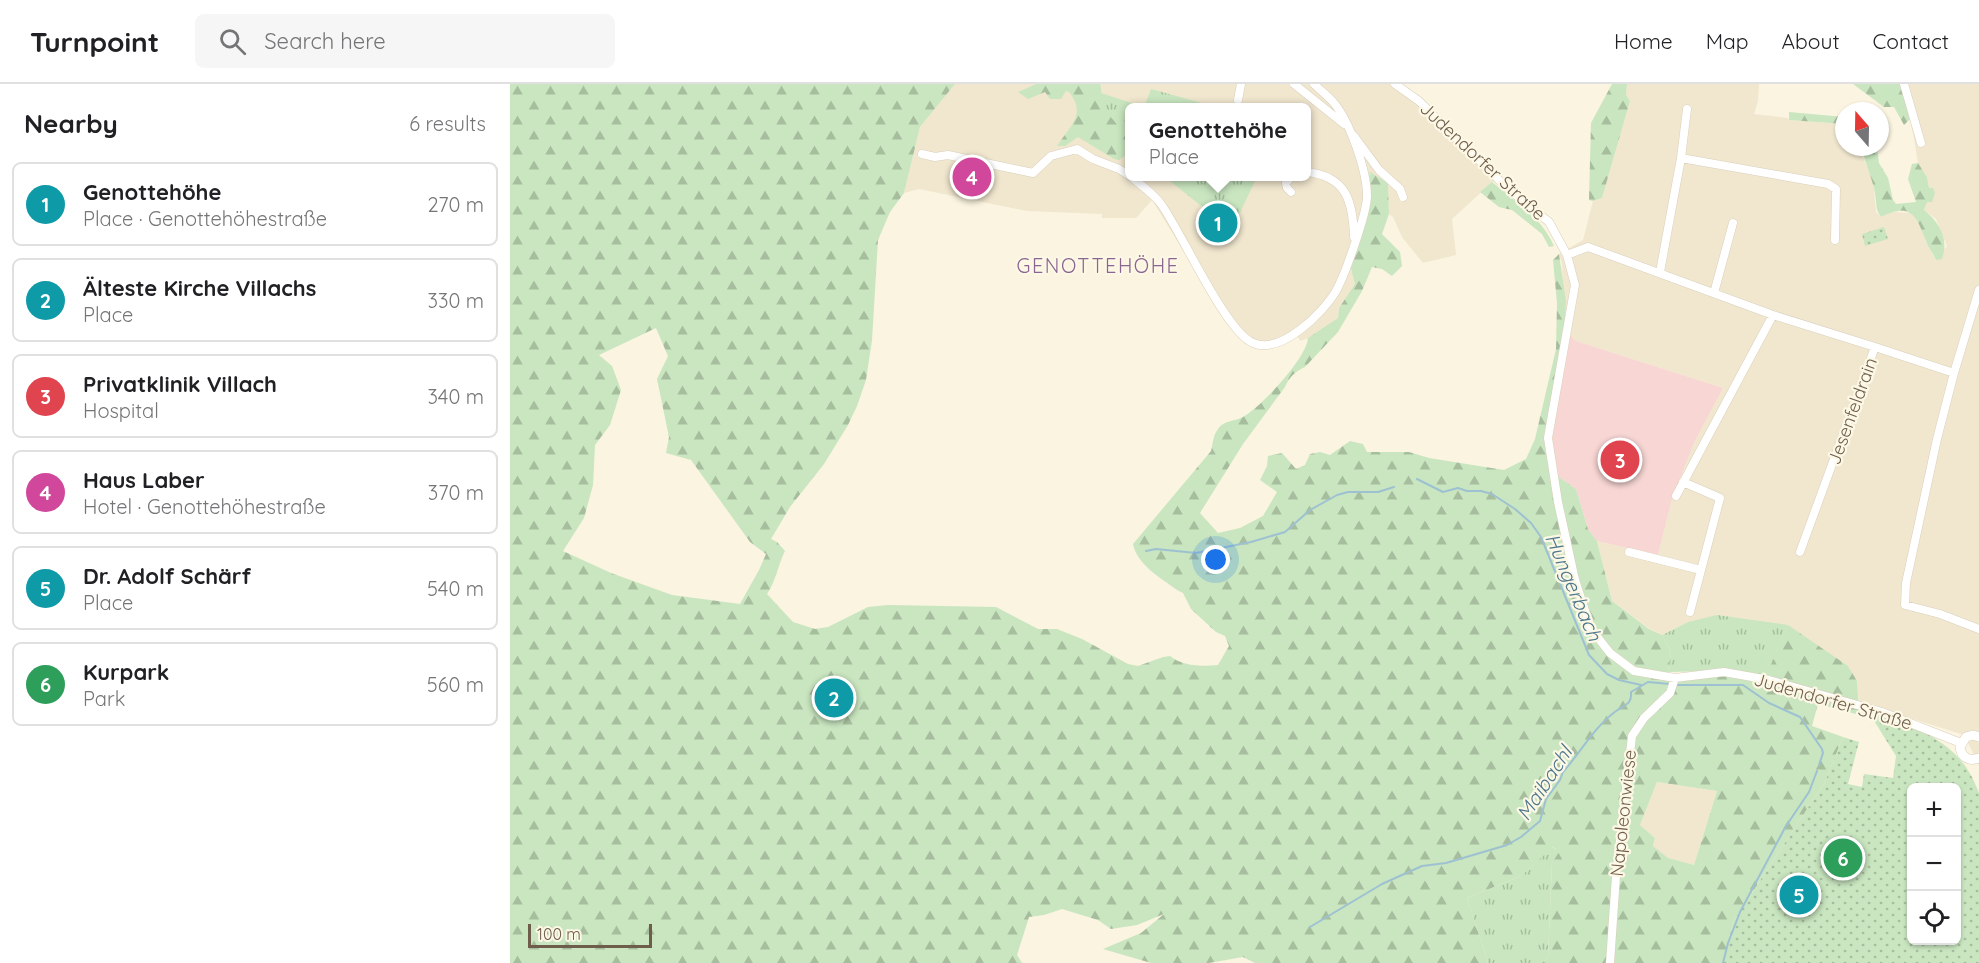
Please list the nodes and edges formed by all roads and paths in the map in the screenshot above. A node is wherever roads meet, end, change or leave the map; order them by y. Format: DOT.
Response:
graph roads {
  1 [pos="1241,84"];
  2 [pos="1294,84"];
  3 [pos="1314,84"];
  4 [pos="1395,84"];
  5 [pos="1904,84"];
  6 [pos="1239,100"];
  7 [pos="1687,109"];
  8 [pos="1349,129"];
  9 [pos="1921,143"];
  10 [pos="922,154"];
  11 [pos="1681,158"];
  12 [pos="1125,173"];
  13 [pos="1311,173"];
  14 [pos="1136,181"];
  15 [pos="1288,181"];
  16 [pos="1291,192"];
  17 [pos="1403,197"];
  18 [pos="1733,223"];
  19 [pos="1835,240"];
  20 [pos="1354,245"];
  21 [pos="1567,255"];
  22 [pos="1660,272"];
  23 [pos="1979,290"];
  24 [pos="1714,293"];
  25 [pos="1773,315"];
  26 [pos="1875,347"];
  27 [pos="1954,373"];
  28 [pos="1683,482"];
  29 [pos="1676,496"];
  30 [pos="1629,552"];
  31 [pos="1800,552"];
  32 [pos="1701,570"];
  33 [pos="1690,612"];
  34 [pos="1979,629"];
  35 [pos="1674,683"];
  36 [pos="1978,733"];
  37 [pos="1961,743"];
  38 [pos="1978,762"];
  39 [pos="1610,963"];
  1 -- 6 [label="street"];
  2 -- 8 [label="street"];
  3 -- 8 [label="street"];
  4 -- 21 [label="street, Judendorfer Straße"];
  5 -- 9 [label="street"];
  7 -- 11 [label="street"];
  8 -- 17 [label="street"];
  8 -- 20 [label="street"];
  10 -- 12 [label="street"];
  11 -- 19 [label="street"];
  11 -- 22 [label="street"];
  13 -- 20 [label="street"];
  14 -- 20 [label="street"];
  15 -- 16 [label="street"];
  18 -- 24 [label="street"];
  21 -- 22 [label="street"];
  21 -- 35 [label="street, Judendorfer Straße"];
  22 -- 24 [label="street"];
  23 -- 27 [label="street"];
  24 -- 25 [label="street"];
  25 -- 26 [label="street"];
  25 -- 28 [label="street"];
  26 -- 27 [label="street, Jesenfeldrain"];
  26 -- 31 [label="street, Jesenfeldrain"];
  27 -- 34 [label="street"];
  28 -- 29 [label="street"];
  28 -- 32 [label="street"];
  30 -- 32 [label="street"];
  32 -- 33 [label="street"];
  35 -- 37 [label="street, Judendorfer Straße"];
  35 -- 39 [label="street, Napoleonwiese"];
  36 -- 37 [label="street"];
  37 -- 38 [label="street"];
}
